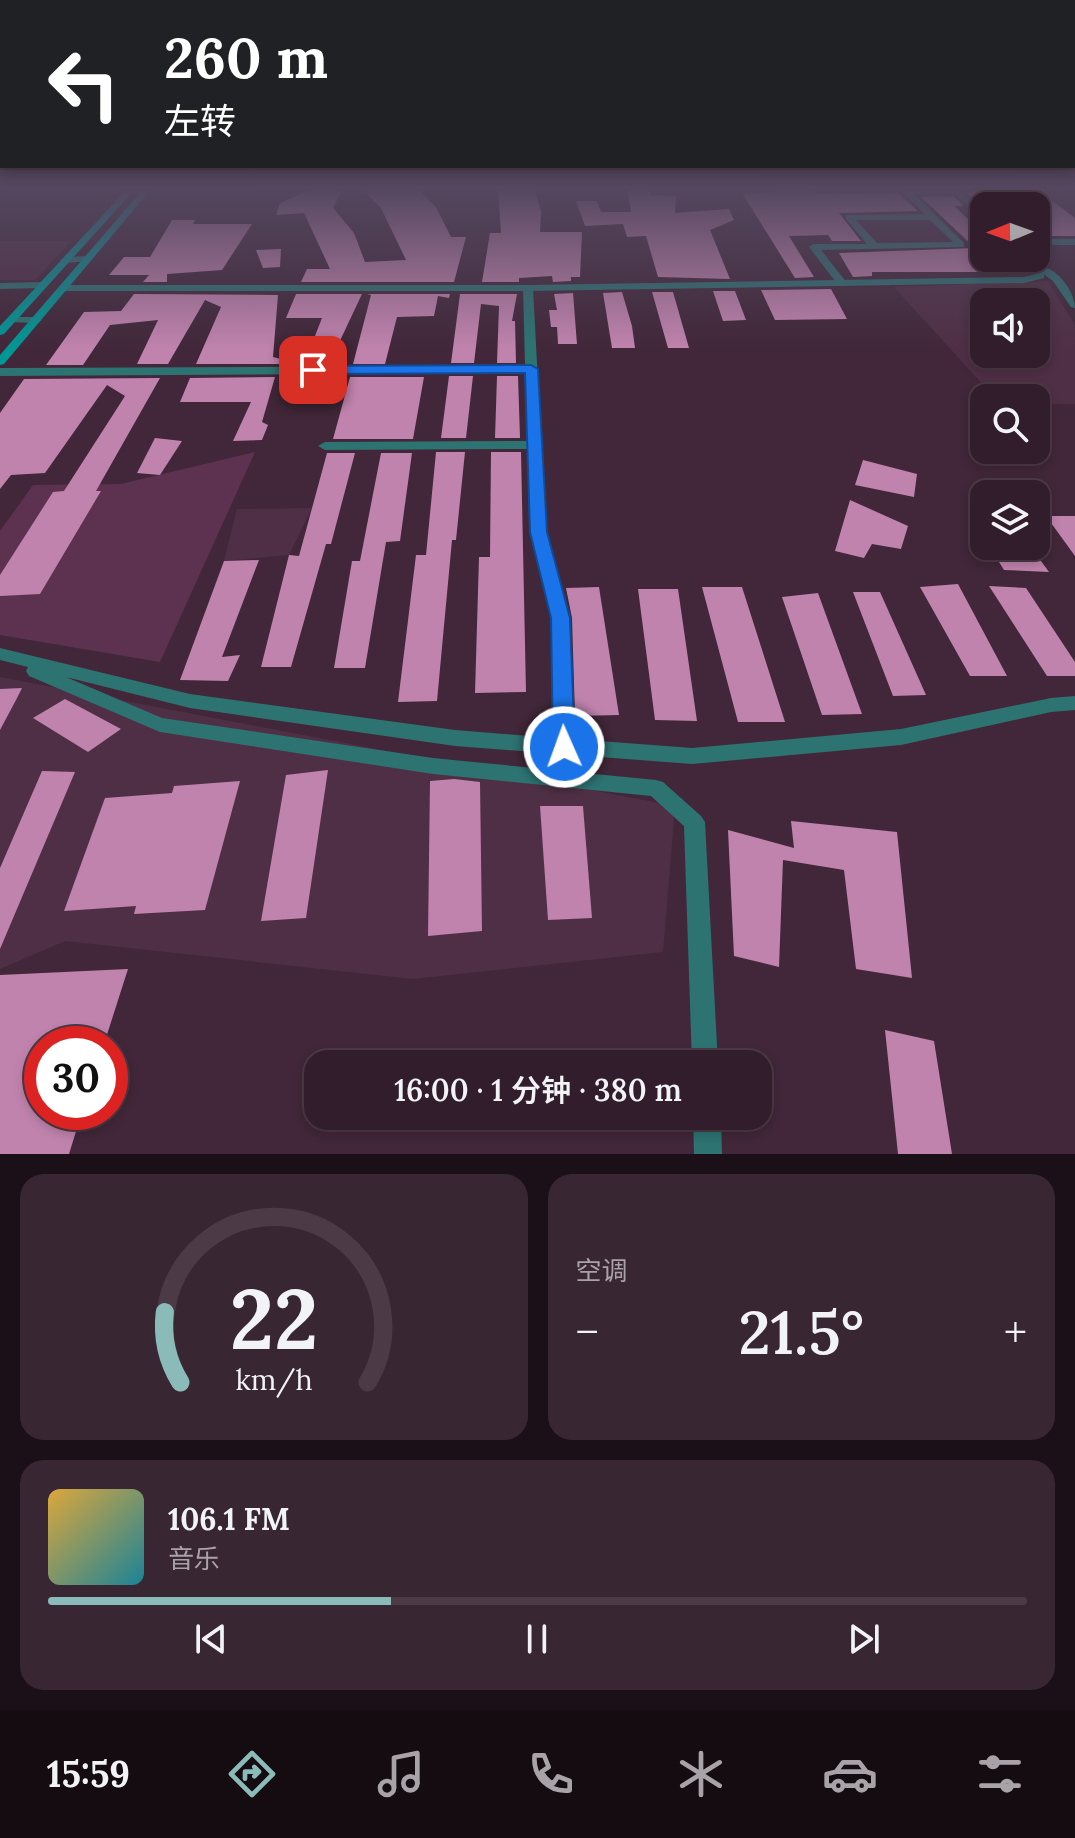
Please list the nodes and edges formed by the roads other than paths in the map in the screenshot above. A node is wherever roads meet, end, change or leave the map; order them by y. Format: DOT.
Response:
graph roads {
  1 [pos="83,241"];
  2 [pos="103,241"];
  3 [pos="870,241"];
  4 [pos="957,241"];
  5 [pos="1050,242"];
  6 [pos="1075,242"];
  7 [pos="874,246"];
  8 [pos="88,259"];
  9 [pos="65,260"];
  10 [pos="1041,272"];
  11 [pos="1046,272"];
  12 [pos="842,283"];
  13 [pos="42,285"];
  14 [pos="0,286"];
  15 [pos="65,288"];
  16 [pos="528,288"];
  17 [pos="1075,305"];
  18 [pos="11,320"];
  19 [pos="37,320"];
  20 [pos="0,332"];
  21 [pos="0,362"];
  22 [pos="531,369"];
  23 [pos="0,372"];
  24 [pos="535,445"];
  25 [pos="325,446"];
  26 [pos="0,655"];
  27 [pos="1075,703"];
  28 [pos="564,747"];
  29 [pos="704,1050"];
  30 [pos="707,1130"];
  31 [pos="708,1154"];
  1 -- 9 [label="main road"];
  2 -- 8 [label="main road"];
  3 -- 7 [label="street"];
  4 -- 7 [label="street"];
  5 -- 6 [label="street"];
  7 -- 12 [label="street"];
  8 -- 9 [label="street"];
  8 -- 15 [label="main road"];
  9 -- 13 [label="main road"];
  10 -- 12 [label="street"];
  11 -- 17 [label="street"];
  12 -- 16 [label="street"];
  13 -- 14 [label="street"];
  13 -- 18 [label="main road"];
  15 -- 16 [label="street"];
  15 -- 19 [label="main road"];
  16 -- 22 [label="street"];
  18 -- 19 [label="street"];
  18 -- 20 [label="main road"];
  19 -- 21 [label="main road"];
  22 -- 23 [label="street"];
  22 -- 24 [label="street"];
  24 -- 25 [label="street"];
  24 -- 28 [label="street"];
  26 -- 28 [label="street"];
  26 -- 29 [label="street"];
  27 -- 28 [label="street"];
  30 -- 31 [label="street"];
}
